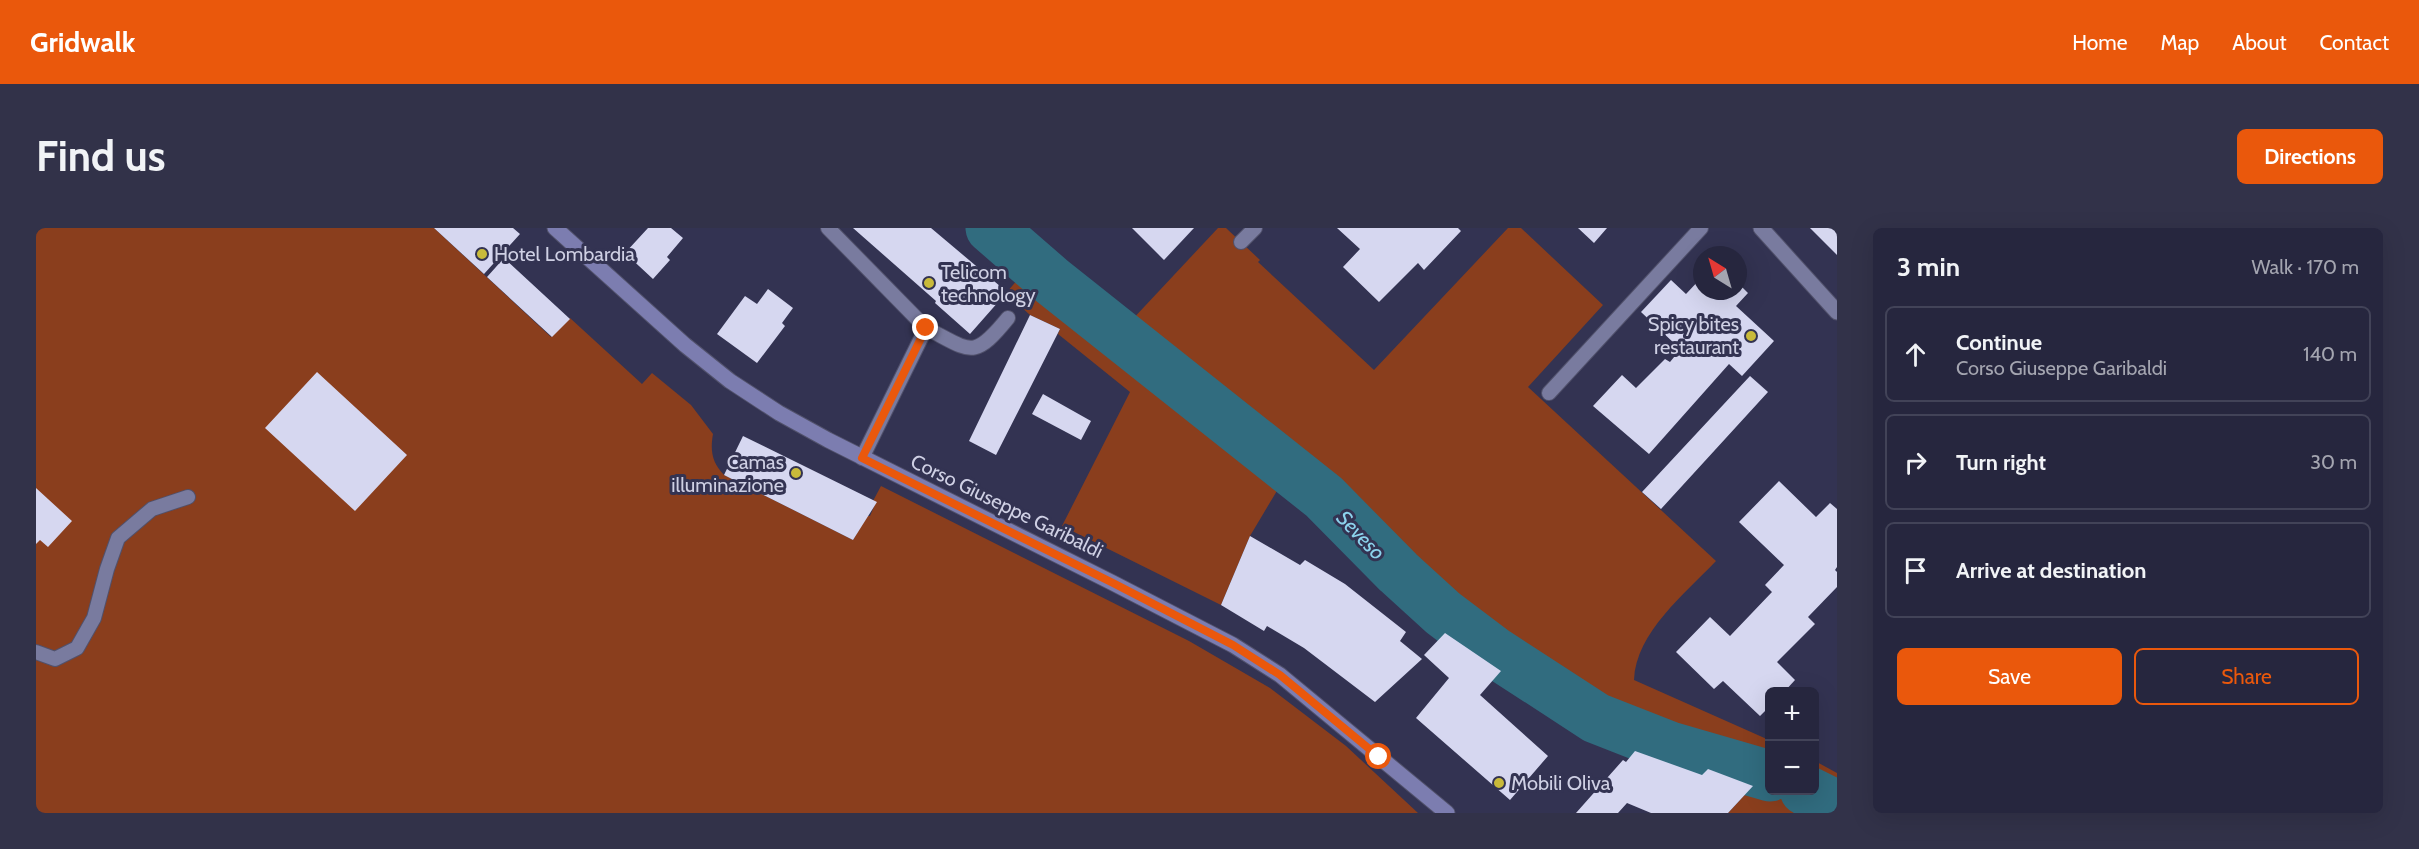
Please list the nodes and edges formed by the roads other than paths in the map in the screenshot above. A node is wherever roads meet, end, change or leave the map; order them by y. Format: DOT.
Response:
graph roads {
  1 [pos="555,228"];
  2 [pos="828,228"];
  3 [pos="1254,228"];
  4 [pos="1701,228"];
  5 [pos="1761,228"];
  6 [pos="1241,242"];
  7 [pos="1837,312"];
  8 [pos="1008,318"];
  9 [pos="926,328"];
  10 [pos="1550,393"];
  11 [pos="862,458"];
  12 [pos="188,497"];
  13 [pos="36,652"];
  14 [pos="1447,813"];
  1 -- 11 [label="main road, Corso Giuseppe Garibaldi"];
  2 -- 9 [label="lane"];
  3 -- 6 [label="lane"];
  4 -- 10 [label="lane"];
  5 -- 7 [label="street"];
  8 -- 9 [label="lane"];
  9 -- 11 [label="lane"];
  11 -- 14 [label="main road, Corso Giuseppe Garibaldi"];
  12 -- 13 [label="lane"];
}
